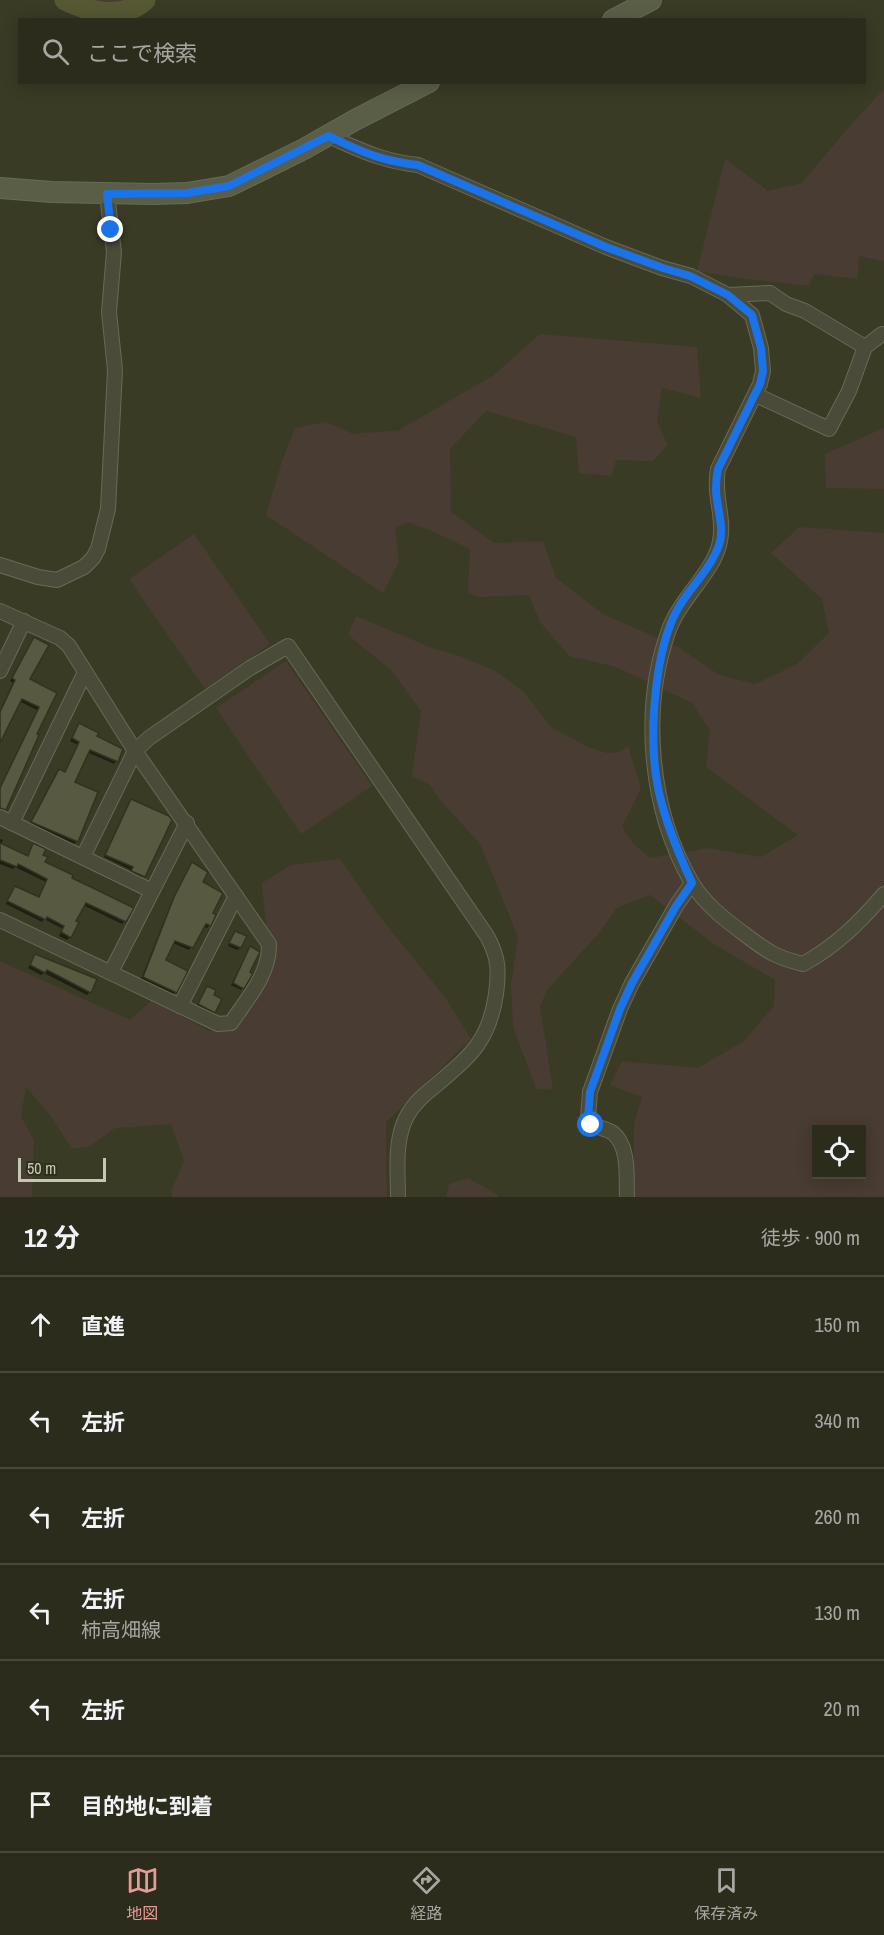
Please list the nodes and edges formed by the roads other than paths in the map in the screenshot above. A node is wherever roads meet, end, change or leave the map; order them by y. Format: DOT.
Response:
graph roads {
  1 [pos="651,0"];
  2 [pos="617,18"];
  3 [pos="425,84"];
  4 [pos="328,136"];
  5 [pos="0,188"];
  6 [pos="107,194"];
  7 [pos="728,295"];
  8 [pos="882,334"];
  9 [pos="865,347"];
  10 [pos="756,395"];
  11 [pos="0,565"];
  12 [pos="0,610"];
  13 [pos="24,621"];
  14 [pos="0,671"];
  15 [pos="85,672"];
  16 [pos="135,751"];
  17 [pos="6,820"];
  18 [pos="187,823"];
  19 [pos="83,857"];
  20 [pos="692,883"];
  21 [pos="152,891"];
  22 [pos="884,894"];
  23 [pos="236,896"];
  24 [pos="0,920"];
  25 [pos="111,972"];
  26 [pos="180,1006"];
  27 [pos="398,1197"];
  28 [pos="627,1197"];
  1 -- 2 [label="main road"];
  3 -- 4 [label="main road"];
  4 -- 6 [label="main road"];
  4 -- 7 [label="street"];
  5 -- 6 [label="main road"];
  6 -- 11 [label="street"];
  7 -- 9 [label="street"];
  7 -- 10 [label="street"];
  8 -- 9 [label="street"];
  9 -- 10 [label="street"];
  10 -- 20 [label="street"];
  12 -- 13 [label="street"];
  13 -- 14 [label="street"];
  13 -- 15 [label="street"];
  15 -- 16 [label="street"];
  15 -- 17 [label="street"];
  16 -- 18 [label="street"];
  16 -- 19 [label="street"];
  16 -- 27 [label="street"];
  17 -- 19 [label="street"];
  18 -- 21 [label="street"];
  18 -- 23 [label="street"];
  19 -- 21 [label="street"];
  20 -- 22 [label="street"];
  20 -- 28 [label="street"];
  21 -- 25 [label="street"];
  23 -- 26 [label="street"];
  23 -- 26 [label="street"];
  24 -- 25 [label="street"];
  25 -- 26 [label="street"];
}
